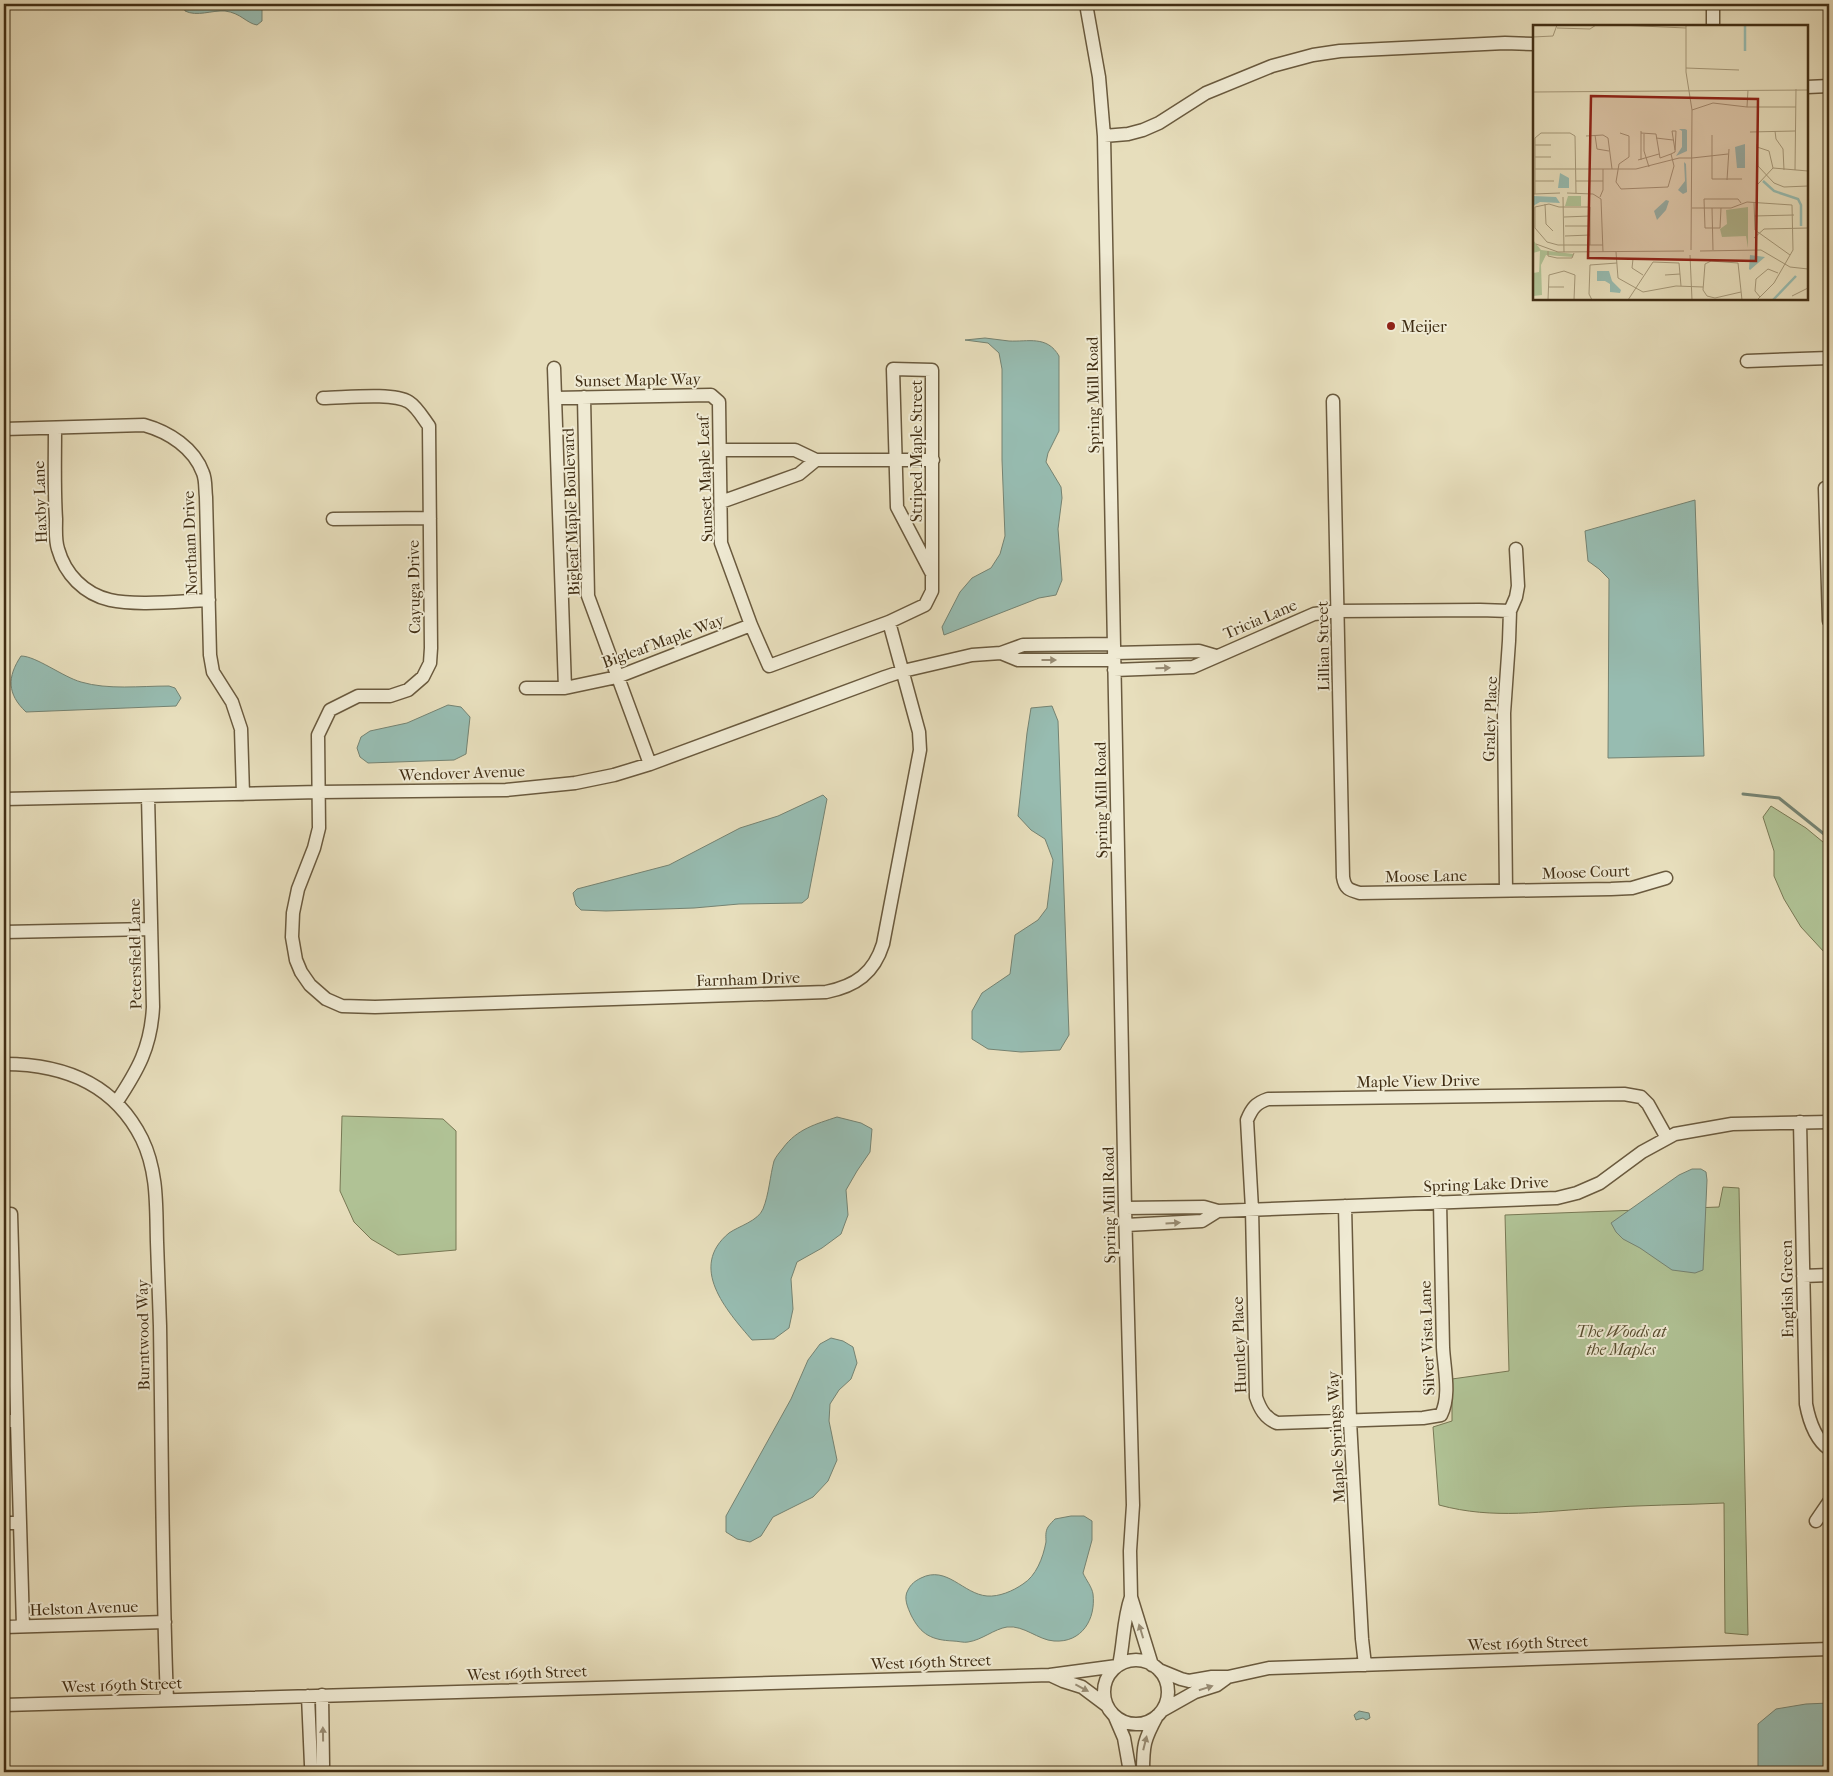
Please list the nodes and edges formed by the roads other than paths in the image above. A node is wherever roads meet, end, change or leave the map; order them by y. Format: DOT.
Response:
graph roads {
  1 [pos="1086,4"];
  2 [pos="1713,4"];
  3 [pos="1713,25"];
  4 [pos="1533,44"];
  5 [pos="1829,86"];
  6 [pos="1808,87"];
  7 [pos="1104,136"];
  8 [pos="1829,358"];
  9 [pos="1747,361"];
  10 [pos="554,368"];
  11 [pos="584,397"];
  12 [pos="323,398"];
  13 [pos="555,398"];
  14 [pos="1333,401"];
  15 [pos="719,402"];
  16 [pos="55,428"];
  17 [pos="4,429"];
  18 [pos="720,450"];
  19 [pos="816,460"];
  20 [pos="896,460"];
  21 [pos="933,460"];
  22 [pos="1825,488"];
  23 [pos="721,502"];
  24 [pos="430,518"];
  25 [pos="333,519"];
  26 [pos="1828,521"];
  27 [pos="1516,549"];
  28 [pos="931,572"];
  29 [pos="209,600"];
  30 [pos="1338,611"];
  31 [pos="1510,611"];
  32 [pos="1829,620"];
  33 [pos="889,622"];
  34 [pos="751,626"];
  35 [pos="1114,657"];
  36 [pos="903,671"];
  37 [pos="616,678"];
  38 [pos="526,688"];
  39 [pos="566,688"];
  40 [pos="650,764"];
  41 [pos="320,792"];
  42 [pos="243,794"];
  43 [pos="148,796"];
  44 [pos="4,799"];
  45 [pos="1666,878"];
  46 [pos="1347,889"];
  47 [pos="1506,890"];
  48 [pos="151,929"];
  49 [pos="4,932"];
  50 [pos="317,992"];
  51 [pos="4,1064"];
  52 [pos="116,1103"];
  53 [pos="1800,1122"];
  54 [pos="1829,1122"];
  55 [pos="1667,1138"];
  56 [pos="1440,1202"];
  57 [pos="1345,1206"];
  58 [pos="1125,1208"];
  59 [pos="1252,1210"];
  60 [pos="1218,1211"];
  61 [pos="7,1214"];
  62 [pos="1126,1225"];
  63 [pos="1829,1275"];
  64 [pos="1803,1276"];
  65 [pos="9,1317"];
  66 [pos="17,1420"];
  67 [pos="4,1421"];
  68 [pos="1352,1421"];
  69 [pos="1829,1449"];
  70 [pos="1829,1502"];
  71 [pos="1816,1522"];
  72 [pos="4,1523"];
  73 [pos="20,1523"];
  74 [pos="1131,1597"];
  75 [pos="165,1622"];
  76 [pos="23,1626"];
  77 [pos="4,1627"];
  78 [pos="1829,1649"];
  79 [pos="1118,1665"];
  80 [pos="1365,1665"];
  81 [pos="1156,1667"];
  82 [pos="1050,1675"];
  83 [pos="1228,1677"];
  84 [pos="322,1695"];
  85 [pos="308,1696"];
  86 [pos="167,1700"];
  87 [pos="4,1705"];
  88 [pos="1106,1705"];
  89 [pos="1160,1713"];
  90 [pos="1115,1717"];
  91 [pos="315,1772"];
  92 [pos="319,1772"];
  93 [pos="1130,1772"];
  94 [pos="1143,1772"];
  1 -- 7 [label="street, Spring Mill Road"];
  2 -- 3 [label="street"];
  4 -- 7 [label="street"];
  5 -- 6 [label="street"];
  7 -- 35 [label="street, Spring Mill Road"];
  8 -- 9 [label="street"];
  10 -- 13 [label="street, Bigleaf Maple Boulevard"];
  11 -- 13 [label="street, Sunset Maple Way"];
  11 -- 15 [label="street, Sunset Maple Way"];
  11 -- 37 [label="street, Bigleaf Maple Boulevard"];
  12 -- 24 [label="street, Cayuga Drive"];
  13 -- 39 [label="street, Bigleaf Maple Boulevard"];
  14 -- 30 [label="street, Lillian Street"];
  15 -- 18 [label="street, Sunset Maple Leaf"];
  16 -- 17 [label="street, Northam Drive"];
  16 -- 29 [label="street, Northam Drive"];
  16 -- 29 [label="street, Haxby Lane"];
  18 -- 19 [label="street"];
  18 -- 23 [label="street, Sunset Maple Leaf"];
  19 -- 20 [label="street"];
  19 -- 23 [label="street"];
  20 -- 21 [label="street"];
  20 -- 21 [label="street, Striped Maple Street"];
  20 -- 28 [label="street, Striped Maple Street"];
  21 -- 28 [label="street, Striped Maple Street"];
  22 -- 26 [label="street"];
  23 -- 34 [label="street, Sunset Maple Leaf"];
  24 -- 25 [label="street"];
  24 -- 41 [label="street, Cayuga Drive"];
  26 -- 32 [label="street"];
  27 -- 31 [label="street, Graley Place"];
  28 -- 33 [label="street, Striped Maple Street"];
  29 -- 42 [label="street, Northam Drive"];
  30 -- 31 [label="street, Tricia Lane"];
  30 -- 35 [label="street, Tricia Lane"];
  30 -- 46 [label="street, Lillian Street"];
  31 -- 47 [label="street, Graley Place"];
  33 -- 34 [label="street, Sunset Maple Leaf"];
  33 -- 36 [label="street"];
  34 -- 37 [label="street, Bigleaf Maple Way"];
  35 -- 36 [label="street, Wendover Avenue"];
  35 -- 58 [label="street, Spring Mill Road"];
  36 -- 40 [label="street, Wendover Avenue"];
  36 -- 50 [label="street, Farnham Drive"];
  37 -- 39 [label="street, Bigleaf Maple Way"];
  37 -- 40 [label="street, Bigleaf Maple Boulevard"];
  38 -- 39 [label="street, Bigleaf Maple Way"];
  40 -- 41 [label="street, Wendover Avenue"];
  41 -- 42 [label="street, Wendover Avenue"];
  41 -- 50 [label="street, Cayuga Drive"];
  42 -- 43 [label="street, Wendover Avenue"];
  43 -- 44 [label="street, Wendover Avenue"];
  43 -- 48 [label="street, Petersfield Lane"];
  45 -- 47 [label="street, Moose Court"];
  46 -- 47 [label="street, Moose Lane"];
  48 -- 49 [label="street"];
  48 -- 52 [label="street, Petersfield Lane"];
  51 -- 52 [label="street, Burntwood Way"];
  52 -- 75 [label="street, Burntwood Way"];
  53 -- 54 [label="street, Spring Lake Drive"];
  53 -- 55 [label="street, Spring Lake Drive"];
  53 -- 64 [label="street, English Green"];
  55 -- 56 [label="street, Spring Lake Drive"];
  55 -- 59 [label="street, Maple View Drive"];
  56 -- 57 [label="street, Spring Lake Drive"];
  56 -- 68 [label="street, Silver Vista Lane"];
  57 -- 59 [label="street, Spring Lake Drive"];
  57 -- 68 [label="street, Maple Springs Way"];
  58 -- 60 [label="street, Spring Lake Drive"];
  58 -- 62 [label="street, Spring Mill Road"];
  59 -- 60 [label="street, Spring Lake Drive"];
  59 -- 68 [label="street, Huntley Place"];
  62 -- 60 [label="street, one-way"];
  61 -- 65 [label="street"];
  62 -- 74 [label="street, Spring Mill Road"];
  63 -- 64 [label="street"];
  64 -- 69 [label="street, English Green"];
  65 -- 66 [label="street"];
  66 -- 67 [label="street"];
  66 -- 73 [label="street"];
  68 -- 80 [label="street, Maple Springs Way"];
  70 -- 71 [label="street"];
  72 -- 73 [label="street"];
  73 -- 76 [label="street"];
  74 -- 79 [label="street, Spring Mill Road"];
  81 -- 74 [label="street, Spring Mill Road, one-way"];
  75 -- 76 [label="street, Helston Avenue"];
  75 -- 86 [label="street, Burntwood Way"];
  76 -- 77 [label="street, Helston Avenue"];
  78 -- 80 [label="street, West 169th Street"];
  79 -- 81 [label="street"];
  79 -- 82 [label="street, West 169th Street"];
  79 -- 88 [label="street"];
  80 -- 83 [label="street, West 169th Street"];
  81 -- 83 [label="street, West 169th Street"];
  81 -- 89 [label="street"];
  82 -- 84 [label="street, West 169th Street"];
  82 -- 88 [label="street, West 169th Street, one-way"];
  89 -- 83 [label="street, West 169th Street, one-way"];
  84 -- 85 [label="street, West 169th Street"];
  92 -- 84 [label="street, one-way"];
  85 -- 86 [label="street, West 169th Street"];
  85 -- 91 [label="street"];
  86 -- 87 [label="street, West 169th Street"];
  88 -- 90 [label="street"];
  89 -- 90 [label="street"];
  94 -- 89 [label="street, one-way"];
  90 -- 93 [label="street"];
}
